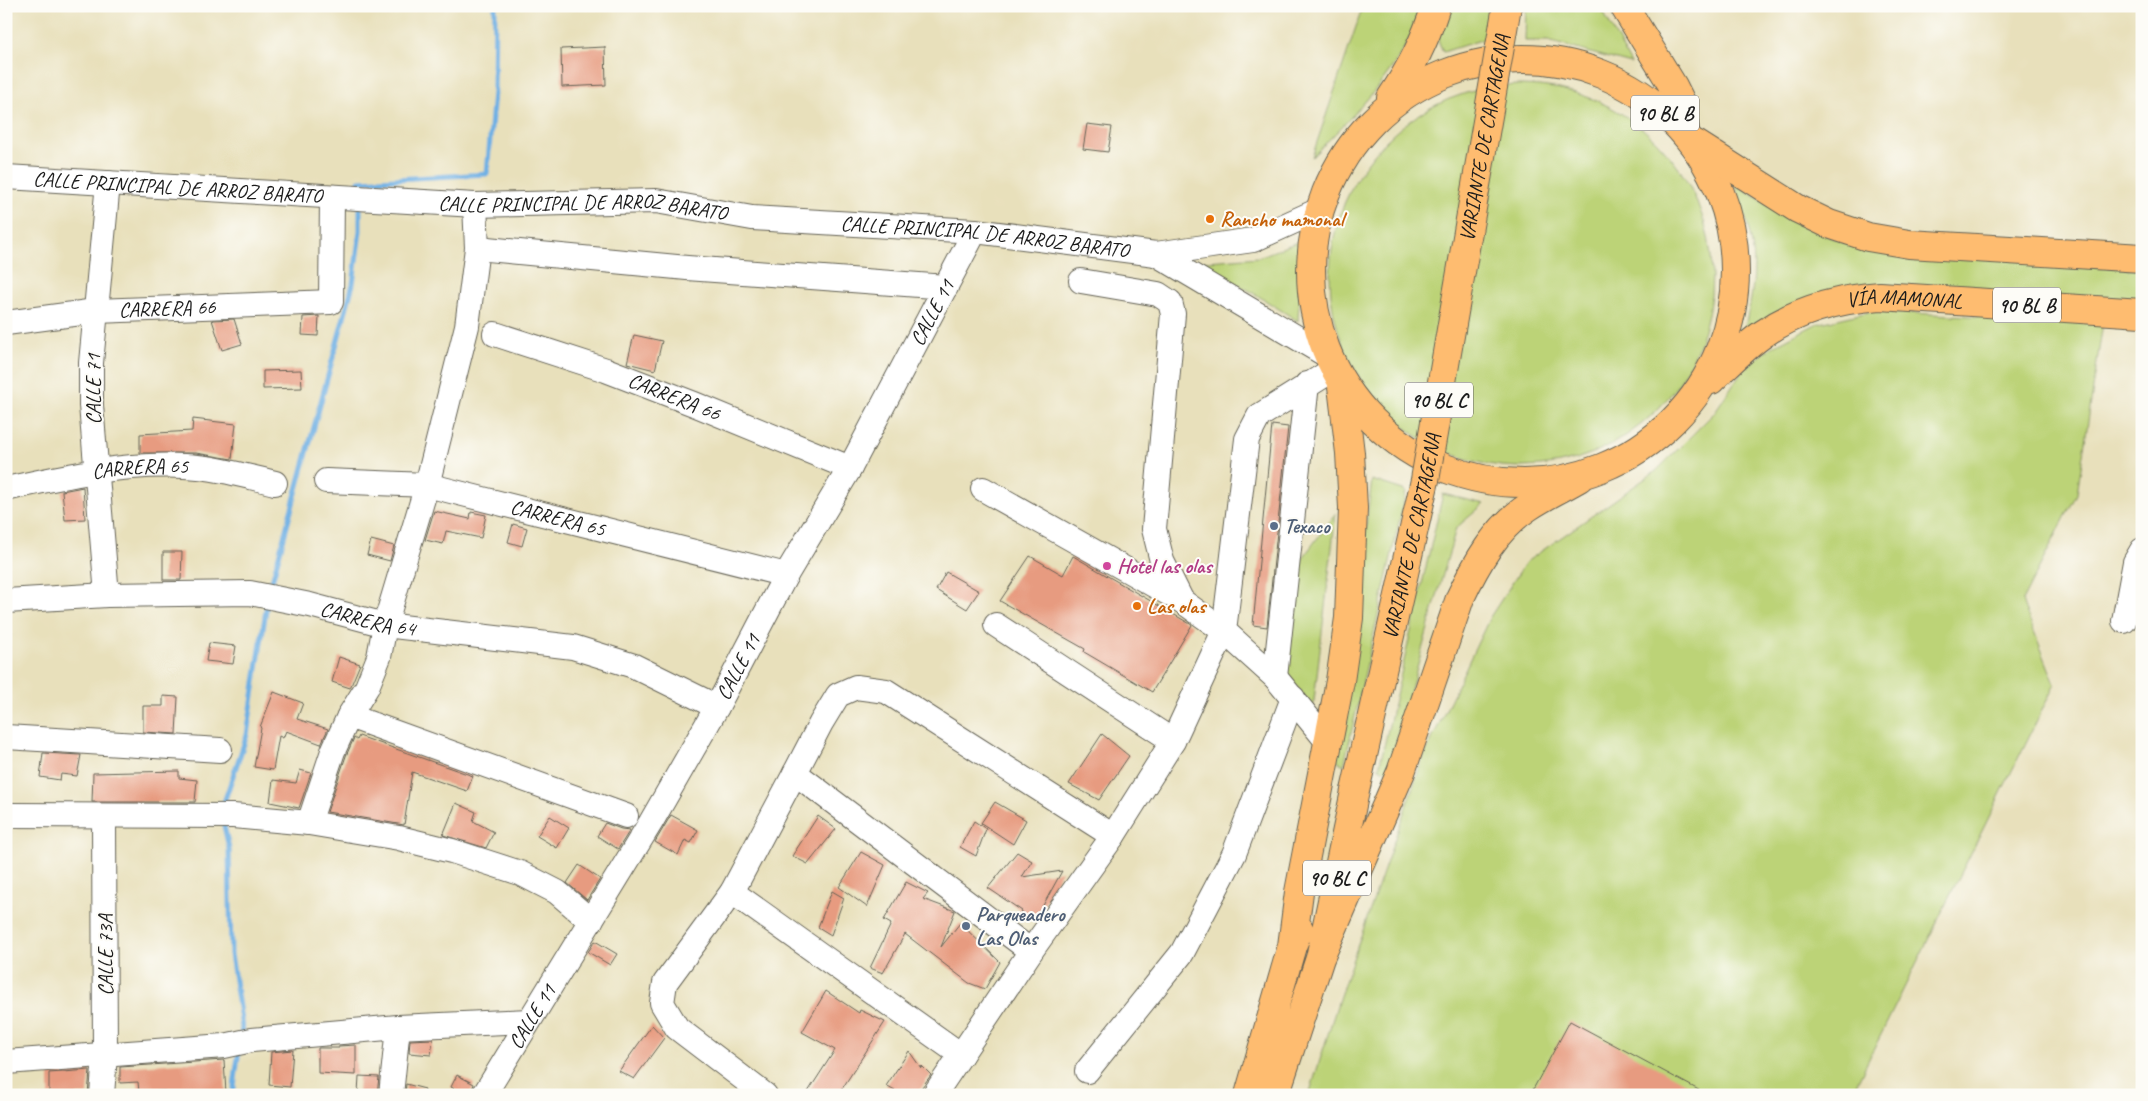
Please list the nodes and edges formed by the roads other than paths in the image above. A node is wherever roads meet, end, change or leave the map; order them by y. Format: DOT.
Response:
graph roads {
  1 [pos="1436,6"];
  2 [pos="1508,6"];
  3 [pos="1624,6"];
  4 [pos="1382,111"];
  5 [pos="1689,137"];
  6 [pos="6,177"];
  7 [pos="108,183"];
  8 [pos="339,198"];
  9 [pos="474,205"];
  10 [pos="1319,210"];
  11 [pos="975,231"];
  12 [pos="477,248"];
  13 [pos="1156,254"];
  14 [pos="2142,258"];
  15 [pos="1081,281"];
  16 [pos="946,287"];
  17 [pos="96,311"];
  18 [pos="2142,313"];
  19 [pos="6,323"];
  20 [pos="495,334"];
  21 [pos="1335,370"];
  22 [pos="1308,384"];
  23 [pos="1695,394"];
  24 [pos="850,468"];
  25 [pos="96,471"];
  26 [pos="1578,478"];
  27 [pos="326,481"];
  28 [pos="275,483"];
  29 [pos="6,485"];
  30 [pos="427,485"];
  31 [pos="7,489"];
  32 [pos="983,489"];
  33 [pos="2142,550"];
  34 [pos="786,575"];
  35 [pos="107,595"];
  36 [pos="6,601"];
  37 [pos="1182,601"];
  38 [pos="2124,621"];
  39 [pos="385,625"];
  40 [pos="996,625"];
  41 [pos="1224,631"];
  42 [pos="1275,676"];
  43 [pos="1292,698"];
  44 [pos="717,706"];
  45 [pos="349,716"];
  46 [pos="6,737"];
  47 [pos="1173,740"];
  48 [pos="1327,741"];
  49 [pos="220,750"];
  50 [pos="795,773"];
  51 [pos="1354,795"];
  52 [pos="6,815"];
  53 [pos="104,816"];
  54 [pos="626,816"];
  55 [pos="309,823"];
  56 [pos="1112,836"];
  57 [pos="732,892"];
  58 [pos="591,921"];
  59 [pos="1292,946"];
  60 [pos="1031,951"];
  61 [pos="1320,958"];
  62 [pos="529,1020"];
  63 [pos="398,1027"];
  64 [pos="105,1055"];
  65 [pos="961,1055"];
  66 [pos="6,1062"];
  67 [pos="1087,1071"];
  68 [pos="102,1095"];
  69 [pos="391,1095"];
  70 [pos="484,1095"];
  71 [pos="765,1095"];
  72 [pos="934,1095"];
  73 [pos="1249,1095"];
  74 [pos="1275,1095"];
  1 -- 4 [label="main road"];
  2 -- 51 [label="main road, VARIANTE DE CARTAGENA / 90 BL C, bridge"];
  3 -- 5 [label="main road"];
  4 -- 5 [label="main road, 90 BL B"];
  4 -- 10 [label="main road, 90 BL B"];
  5 -- 14 [label="main road, 90 BL B"];
  5 -- 23 [label="main road, 90 BL B"];
  6 -- 7 [label="street, CALLE PRINCIPAL DE ARROZ BARATO"];
  7 -- 8 [label="street, CALLE PRINCIPAL DE ARROZ BARATO"];
  7 -- 17 [label="street, CALLE 71"];
  8 -- 9 [label="street, CALLE PRINCIPAL DE ARROZ BARATO"];
  8 -- 17 [label="street, CARRERA 66"];
  9 -- 11 [label="street, CALLE PRINCIPAL DE ARROZ BARATO"];
  9 -- 12 [label="street"];
  10 -- 13 [label="street, CALLE PRINCIPAL DE ARROZ BARATO"];
  10 -- 21 [label="main road, 90 BL B"];
  11 -- 13 [label="street, CALLE PRINCIPAL DE ARROZ BARATO"];
  11 -- 16 [label="street, CALLE 11"];
  12 -- 16 [label="street"];
  12 -- 30 [label="street"];
  13 -- 21 [label="street, CALLE PRINCIPAL DE ARROZ BARATO"];
  15 -- 37 [label="street"];
  16 -- 24 [label="street, CALLE 11"];
  17 -- 19 [label="street, CARRERA 66"];
  17 -- 25 [label="street, CALLE 71"];
  18 -- 23 [label="main road, VÍA MAMONAL / 90 BL B"];
  20 -- 24 [label="street, CARRERA 66"];
  21 -- 22 [label="street"];
  21 -- 26 [label="main road, 90 BL B"];
  21 -- 48 [label="main road"];
  22 -- 41 [label="street"];
  22 -- 42 [label="street"];
  23 -- 26 [label="main road, 90 BL B"];
  24 -- 34 [label="street, CALLE 11"];
  25 -- 28 [label="street, CARRERA 65"];
  25 -- 31 [label="street, CARRERA 65"];
  25 -- 35 [label="street, CALLE 71"];
  26 -- 61 [label="main road"];
  27 -- 30 [label="street, CARRERA 65"];
  29 -- 31 [label="street"];
  30 -- 34 [label="street, CARRERA 65"];
  30 -- 39 [label="street"];
  32 -- 37 [label="street"];
  33 -- 38 [label="street"];
  34 -- 44 [label="street, CALLE 11"];
  35 -- 36 [label="street, CARRERA 64"];
  35 -- 39 [label="street, CARRERA 64"];
  37 -- 41 [label="street"];
  39 -- 44 [label="street, CARRERA 64"];
  39 -- 45 [label="street"];
  40 -- 47 [label="street"];
  41 -- 42 [label="street"];
  41 -- 47 [label="street"];
  42 -- 43 [label="street"];
  43 -- 48 [label="street"];
  43 -- 67 [label="street"];
  44 -- 58 [label="street, CALLE 11"];
  45 -- 54 [label="street"];
  45 -- 55 [label="street"];
  46 -- 49 [label="street"];
  47 -- 56 [label="street"];
  48 -- 59 [label="main road"];
  50 -- 56 [label="street"];
  50 -- 57 [label="street"];
  50 -- 60 [label="street"];
  51 -- 59 [label="main road, VARIANTE DE CARTAGENA / 90 BL C"];
  51 -- 61 [label="main road, VARIANTE DE CARTAGENA / 90 BL C"];
  52 -- 53 [label="street"];
  53 -- 55 [label="street"];
  53 -- 64 [label="street, CALLE 73A"];
  55 -- 58 [label="street"];
  56 -- 60 [label="street"];
  57 -- 65 [label="street"];
  57 -- 71 [label="street"];
  58 -- 62 [label="street, CALLE 11"];
  59 -- 73 [label="main road, VARIANTE DE CARTAGENA"];
  60 -- 65 [label="street"];
  61 -- 74 [label="main road, VARIANTE DE CARTAGENA"];
  62 -- 63 [label="street"];
  62 -- 70 [label="street, CALLE 11"];
  63 -- 64 [label="street"];
  63 -- 69 [label="street"];
  64 -- 66 [label="street"];
  64 -- 68 [label="street, CALLE 73A"];
  65 -- 72 [label="street"];
}
